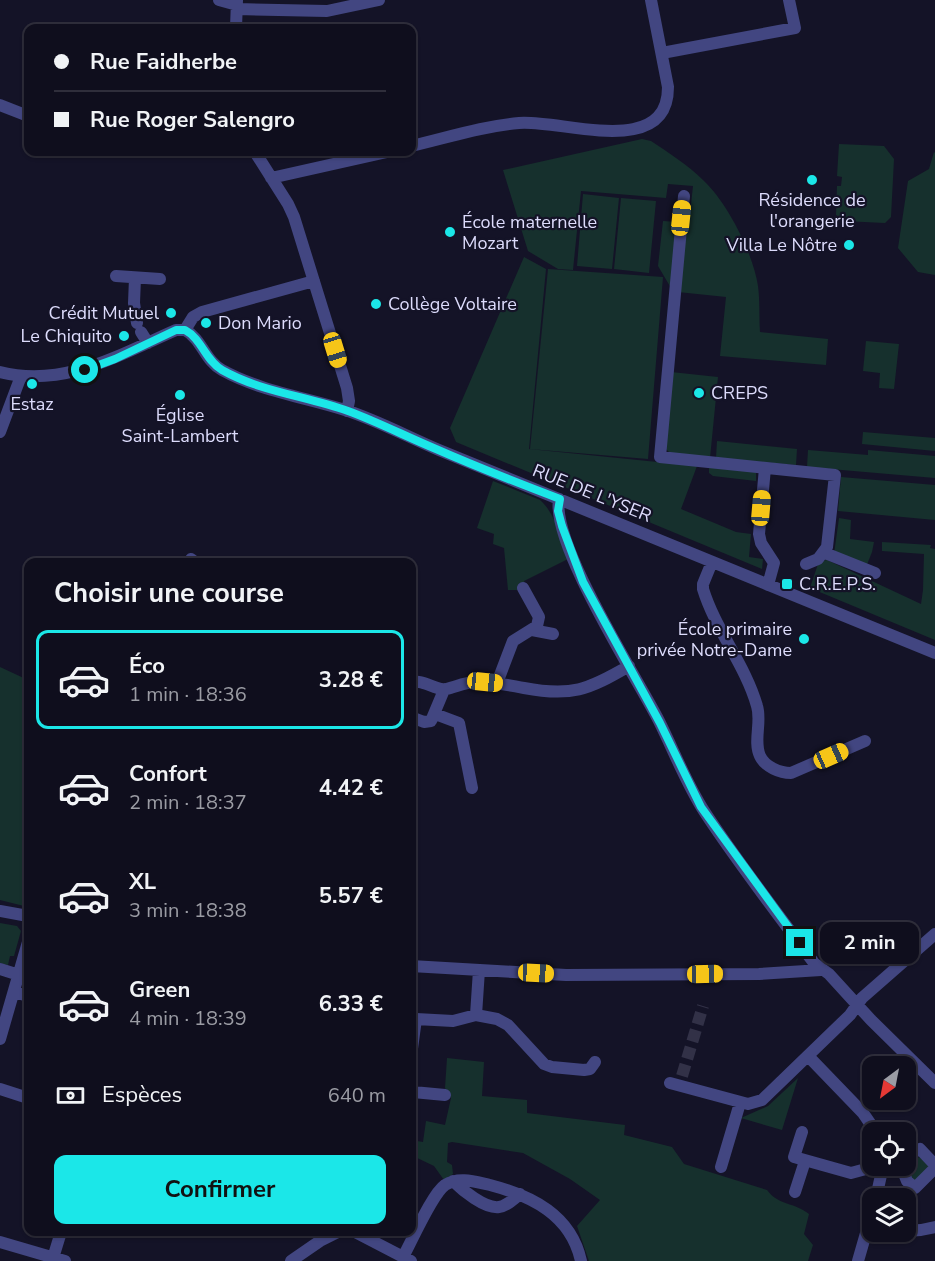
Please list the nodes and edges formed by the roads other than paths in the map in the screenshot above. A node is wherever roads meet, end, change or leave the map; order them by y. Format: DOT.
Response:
graph roads {
  1 [pos="219,0"];
  2 [pos="379,0"];
  3 [pos="651,0"];
  4 [pos="789,0"];
  5 [pos="340,4"];
  6 [pos="237,5"];
  7 [pos="236,24"];
  8 [pos="662,53"];
  9 [pos="2,110"];
  10 [pos="24,115"];
  11 [pos="416,145"];
  12 [pos="257,156"];
  13 [pos="369,156"];
  14 [pos="271,178"];
  15 [pos="684,196"];
  16 [pos="116,276"];
  17 [pos="135,278"];
  18 [pos="160,279"];
  19 [pos="314,281"];
  20 [pos="185,330"];
  21 [pos="142,333"];
  22 [pos="0,372"];
  23 [pos="21,376"];
  24 [pos="347,411"];
  25 [pos="0,432"];
  26 [pos="765,468"];
  27 [pos="560,499"];
  28 [pos="825,553"];
  29 [pos="712,562"];
  30 [pos="806,564"];
  31 [pos="875,573"];
  32 [pos="768,585"];
  33 [pos="523,588"];
  34 [pos="532,630"];
  35 [pos="553,634"];
  36 [pos="935,653"];
  37 [pos="629,666"];
  38 [pos="416,682"];
  39 [pos="497,683"];
  40 [pos="444,690"];
  41 [pos="435,714"];
  42 [pos="416,718"];
  43 [pos="865,741"];
  44 [pos="472,788"];
  45 [pos="0,911"];
  46 [pos="24,915"];
  47 [pos="935,934"];
  48 [pos="24,957"];
  49 [pos="416,966"];
  50 [pos="0,969"];
  51 [pos="479,970"];
  52 [pos="821,970"];
  53 [pos="19,975"];
  54 [pos="14,992"];
  55 [pos="24,995"];
  56 [pos="857,1005"];
  57 [pos="476,1015"];
  58 [pos="416,1017"];
  59 [pos="0,1040"];
  60 [pos="808,1057"];
  61 [pos="595,1062"];
  62 [pos="677,1081"];
  63 [pos="935,1083"];
  64 [pos="0,1089"];
  65 [pos="416,1092"];
  66 [pos="445,1095"];
  67 [pos="24,1097"];
  68 [pos="740,1103"];
  69 [pos="869,1122"];
  70 [pos="802,1132"];
  71 [pos="916,1151"];
  72 [pos="805,1161"];
  73 [pos="721,1167"];
  74 [pos="935,1167"];
  75 [pos="862,1170"];
  76 [pos="905,1176"];
  77 [pos="453,1181"];
  78 [pos="795,1192"];
  79 [pos="520,1194"];
  80 [pos="935,1227"];
  81 [pos="916,1230"];
  82 [pos="416,1233"];
  83 [pos="61,1236"];
  84 [pos="330,1236"];
  85 [pos="362,1236"];
  86 [pos="415,1236"];
  87 [pos="0,1242"];
  88 [pos="865,1242"];
  89 [pos="403,1258"];
  90 [pos="59,1259"];
  91 [pos="291,1261"];
  92 [pos="581,1261"];
  93 [pos="858,1261"];
  1 -- 6 [label="street"];
  2 -- 5 [label="street"];
  3 -- 8 [label="street"];
  4 -- 8 [label="street"];
  5 -- 6 [label="street"];
  6 -- 7 [label="street"];
  8 -- 11 [label="street"];
  9 -- 10 [label="street"];
  12 -- 14 [label="street"];
  13 -- 14 [label="street"];
  14 -- 19 [label="street"];
  15 -- 26 [label="street"];
  16 -- 17 [label="street"];
  17 -- 18 [label="street"];
  17 -- 21 [label="street"];
  19 -- 20 [label="street"];
  19 -- 24 [label="street"];
  20 -- 21 [label="street"];
  20 -- 24 [label="street, RUE DE L'YSER"];
  21 -- 23 [label="street"];
  22 -- 23 [label="street"];
  23 -- 25 [label="street"];
  24 -- 27 [label="street, RUE DE L'YSER"];
  26 -- 28 [label="street"];
  26 -- 32 [label="street"];
  27 -- 29 [label="street, RUE DE L'YSER"];
  27 -- 37 [label="street"];
  28 -- 30 [label="street"];
  28 -- 31 [label="street"];
  29 -- 32 [label="street, RUE DE L'YSER"];
  29 -- 43 [label="street"];
  32 -- 36 [label="street, RUE DE L'YSER"];
  33 -- 34 [label="street"];
  34 -- 35 [label="street"];
  34 -- 39 [label="street"];
  37 -- 39 [label="street"];
  37 -- 52 [label="street"];
  38 -- 40 [label="street"];
  39 -- 40 [label="street"];
  40 -- 41 [label="street"];
  41 -- 42 [label="street"];
  41 -- 44 [label="street"];
  45 -- 46 [label="street"];
  47 -- 56 [label="street"];
  48 -- 53 [label="street"];
  49 -- 51 [label="street"];
  50 -- 53 [label="street"];
  51 -- 52 [label="street"];
  51 -- 57 [label="street"];
  52 -- 56 [label="street"];
  53 -- 54 [label="street"];
  54 -- 55 [label="street"];
  54 -- 59 [label="street"];
  56 -- 60 [label="street"];
  56 -- 63 [label="street"];
  57 -- 58 [label="street"];
  57 -- 61 [label="street"];
  60 -- 68 [label="street"];
  60 -- 69 [label="street"];
  62 -- 68 [label="street"];
  64 -- 67 [label="street"];
  65 -- 66 [label="street"];
  68 -- 73 [label="street"];
  70 -- 72 [label="street"];
  71 -- 74 [label="street"];
  72 -- 75 [label="street"];
  72 -- 78 [label="street"];
  74 -- 76 [label="street"];
  77 -- 79 [label="street"];
  77 -- 79 [label="street"];
  77 -- 82 [label="street"];
  79 -- 92 [label="street"];
  80 -- 81 [label="street"];
  83 -- 90 [label="street"];
  84 -- 91 [label="street"];
  85 -- 89 [label="street"];
  86 -- 89 [label="street"];
  87 -- 90 [label="street"];
  88 -- 93 [label="street"];
}
